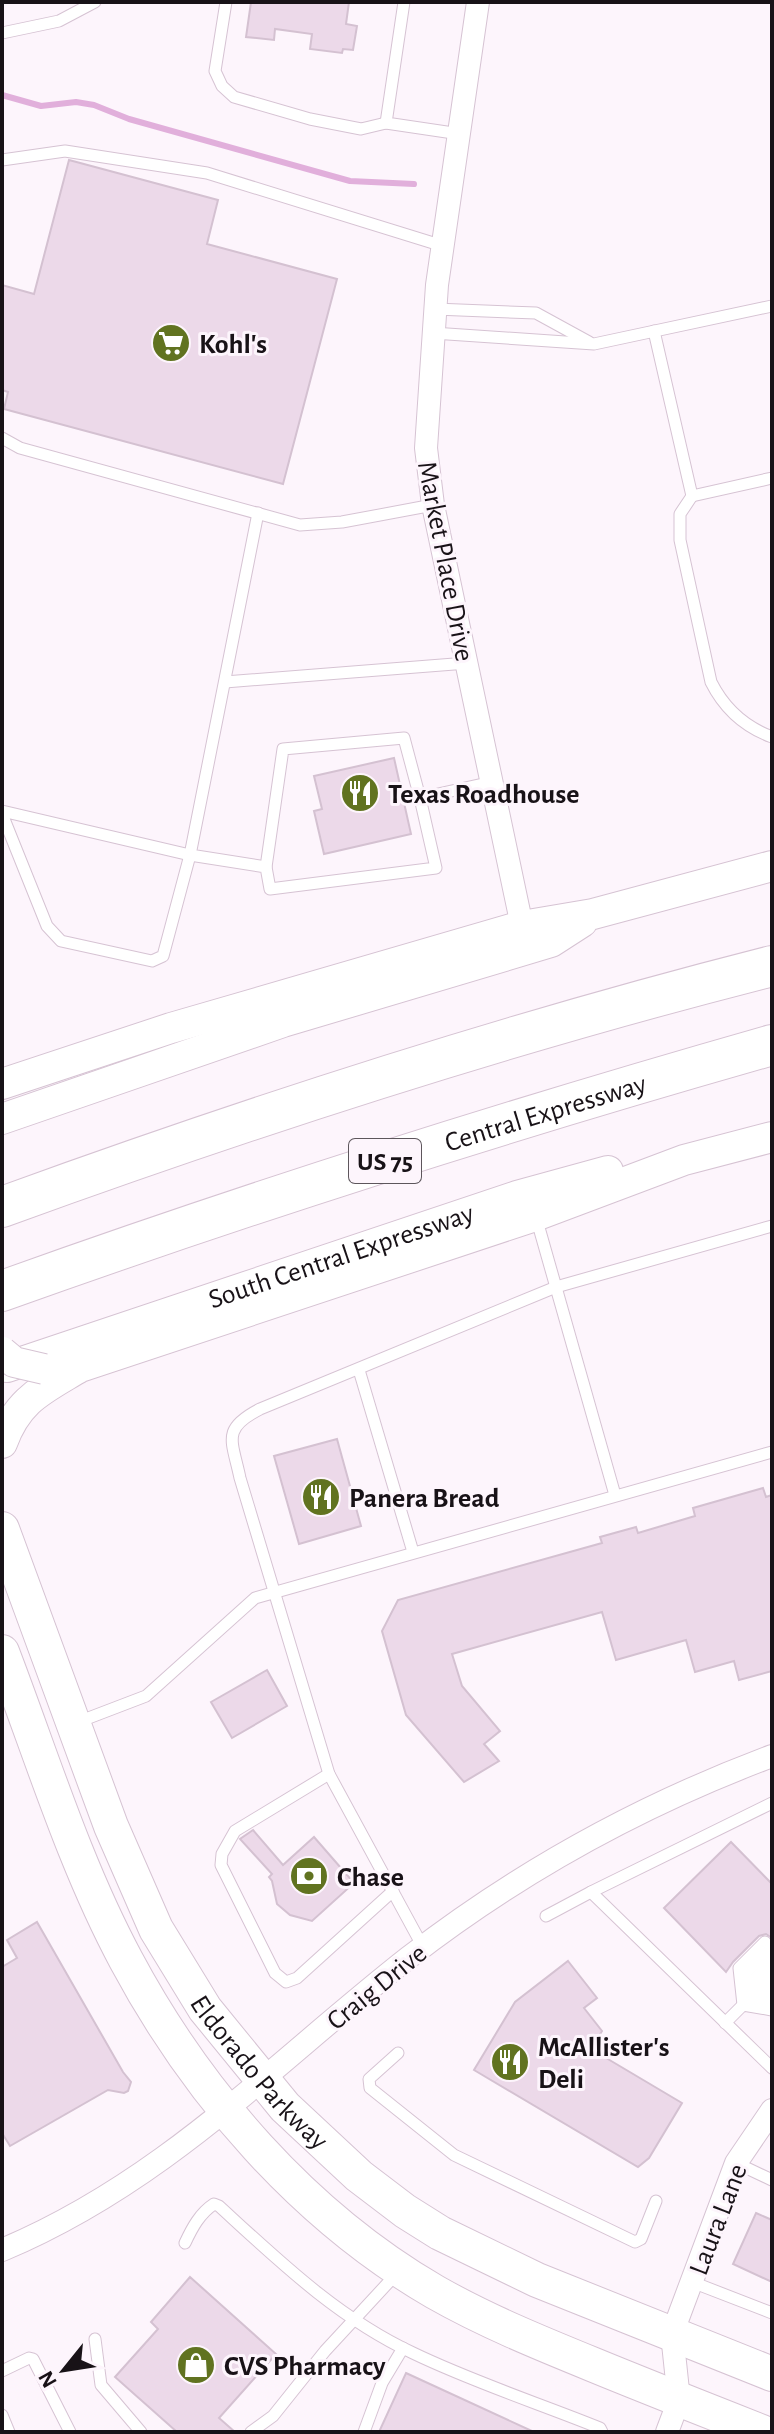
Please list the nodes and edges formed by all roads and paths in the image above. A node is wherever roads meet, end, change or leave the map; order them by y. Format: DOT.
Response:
graph roads {
  1 [pos="95,2"];
  2 [pos="226,2"];
  3 [pos="404,2"];
  4 [pos="478,2"];
  5 [pos="2,33"];
  6 [pos="386,123"];
  7 [pos="460,134"];
  8 [pos="2,160"];
  9 [pos="443,246"];
  10 [pos="772,306"];
  11 [pos="435,309"];
  12 [pos="654,331"];
  13 [pos="433,333"];
  14 [pos="594,344"];
  15 [pos="2,438"];
  16 [pos="772,478"];
  17 [pos="692,496"];
  18 [pos="433,505"];
  19 [pos="258,513"];
  20 [pos="467,663"];
  21 [pos="225,682"];
  22 [pos="772,737"];
  23 [pos="492,782"];
  24 [pos="420,798"];
  25 [pos="2,812"];
  26 [pos="190,855"];
  27 [pos="772,866"];
  28 [pos="266,867"];
  29 [pos="593,914"];
  30 [pos="522,926"];
  31 [pos="772,966"];
  32 [pos="772,1045"];
  33 [pos="2,1084"];
  34 [pos="2,1119"];
  35 [pos="772,1137"];
  36 [pos="684,1160"];
  37 [pos="2,1207"];
  38 [pos="535,1216"];
  39 [pos="772,1226"];
  40 [pos="556,1287"];
  41 [pos="2,1291"];
  42 [pos="5,1360"];
  43 [pos="80,1367"];
  44 [pos="359,1370"];
  45 [pos="2,1443"];
  46 [pos="772,1452"];
  47 [pos="615,1495"];
  48 [pos="2,1529"];
  49 [pos="413,1552"];
  50 [pos="275,1591"];
  51 [pos="2,1652"];
  52 [pos="74,1724"];
  53 [pos="772,1756"];
  54 [pos="329,1774"];
  55 [pos="772,1803"];
  56 [pos="393,1891"];
  57 [pos="591,1892"];
  58 [pos="546,1916"];
  59 [pos="423,1947"];
  60 [pos="769,1950"];
  61 [pos="772,1973"];
  62 [pos="772,1987"];
  63 [pos="772,2000"];
  64 [pos="743,2005"];
  65 [pos="772,2010"];
  66 [pos="725,2023"];
  67 [pos="398,2053"];
  68 [pos="772,2068"];
  69 [pos="262,2081"];
  70 [pos="228,2110"];
  71 [pos="772,2110"];
  72 [pos="736,2163"];
  73 [pos="772,2180"];
  74 [pos="656,2201"];
  75 [pos="185,2243"];
  76 [pos="2,2250"];
  77 [pos="400,2270"];
  78 [pos="692,2282"];
  79 [pos="772,2313"];
  80 [pos="354,2320"];
  81 [pos="672,2334"];
  82 [pos="95,2339"];
  83 [pos="403,2348"];
  84 [pos="2,2371"];
  85 [pos="772,2374"];
  86 [pos="679,2400"];
  87 [pos="2,2415"];
  88 [pos="9,2432"];
  89 [pos="70,2432"];
  90 [pos="141,2432"];
  91 [pos="251,2432"];
  92 [pos="364,2432"];
  93 [pos="602,2432"];
  94 [pos="667,2432"];
  95 [pos="762,2432"];
  1 -- 5 [label="lane"];
  2 -- 6 [label="lane"];
  3 -- 6 [label="lane"];
  4 -- 7 [label="street, Market Place Drive"];
  6 -- 7 [label="lane"];
  7 -- 9 [label="street, Market Place Drive"];
  8 -- 9 [label="lane"];
  9 -- 11 [label="street, Market Place Drive"];
  10 -- 12 [label="lane"];
  11 -- 13 [label="street, Market Place Drive"];
  11 -- 14 [label="lane"];
  12 -- 14 [label="lane"];
  12 -- 17 [label="lane"];
  13 -- 14 [label="lane"];
  13 -- 18 [label="street, Market Place Drive"];
  15 -- 19 [label="lane"];
  16 -- 17 [label="lane"];
  17 -- 22 [label="lane"];
  18 -- 19 [label="lane"];
  18 -- 20 [label="street, Market Place Drive"];
  19 -- 21 [label="lane"];
  20 -- 21 [label="lane"];
  20 -- 23 [label="street, Market Place Drive"];
  21 -- 26 [label="lane"];
  23 -- 24 [label="lane"];
  23 -- 30 [label="street, Market Place Drive"];
  24 -- 28 [label="lane"];
  24 -- 28 [label="lane"];
  25 -- 26 [label="lane"];
  25 -- 26 [label="lane"];
  26 -- 28 [label="lane"];
  27 -- 29 [label="main road"];
  29 -- 30 [label="main road"];
  29 -- 34 [label="main road"];
  30 -- 33 [label="main road"];
  31 -- 37 [label="highway"];
  32 -- 41 [label="highway, Central Expressway / US 75"];
  35 -- 36 [label="main road, South Central Expressway"];
  36 -- 38 [label="main road, South Central Expressway"];
  36 -- 42 [label="main road, South Central Expressway"];
  38 -- 40 [label="lane"];
  38 -- 43 [label="main road, South Central Expressway"];
  39 -- 40 [label="lane"];
  40 -- 44 [label="lane"];
  40 -- 47 [label="lane"];
  42 -- 43 [label="main road, bridge"];
  43 -- 45 [label="main road"];
  44 -- 49 [label="lane"];
  44 -- 50 [label="lane"];
  46 -- 47 [label="lane"];
  47 -- 49 [label="lane"];
  48 -- 52 [label="main road, Eldorado Parkway"];
  49 -- 50 [label="lane"];
  50 -- 52 [label="lane"];
  50 -- 54 [label="lane"];
  51 -- 70 [label="main road, Eldorado Parkway"];
  52 -- 69 [label="main road, Eldorado Parkway"];
  53 -- 59 [label="street, Craig Drive"];
  54 -- 56 [label="lane"];
  54 -- 56 [label="lane"];
  55 -- 57 [label="lane"];
  56 -- 59 [label="lane"];
  57 -- 58 [label="lane"];
  57 -- 66 [label="lane"];
  59 -- 69 [label="street, Craig Drive"];
  60 -- 64 [label="lane"];
  60 -- 64 [label="lane"];
  61 -- 64 [label="lane"];
  62 -- 64 [label="lane"];
  63 -- 64 [label="lane"];
  64 -- 65 [label="lane"];
  64 -- 66 [label="lane"];
  66 -- 68 [label="lane"];
  67 -- 74 [label="lane"];
  69 -- 70 [label="street, Craig Drive"];
  69 -- 81 [label="main road, Eldorado Parkway"];
  70 -- 76 [label="street, Craig Drive"];
  70 -- 77 [label="main road, Eldorado Parkway"];
  71 -- 72 [label="street, Laura Lane"];
  72 -- 73 [label="lane"];
  72 -- 78 [label="street, Laura Lane"];
  75 -- 80 [label="lane"];
  77 -- 80 [label="lane"];
  77 -- 86 [label="main road, Eldorado Parkway"];
  78 -- 79 [label="lane"];
  78 -- 81 [label="street, Laura Lane"];
  80 -- 83 [label="lane"];
  80 -- 91 [label="lane"];
  81 -- 85 [label="main road, Eldorado Parkway"];
  81 -- 86 [label="street"];
  82 -- 90 [label="lane"];
  83 -- 92 [label="lane"];
  83 -- 93 [label="lane"];
  84 -- 89 [label="lane"];
  86 -- 94 [label="street"];
  86 -- 95 [label="main road, Eldorado Parkway"];
  87 -- 88 [label="lane"];
}
